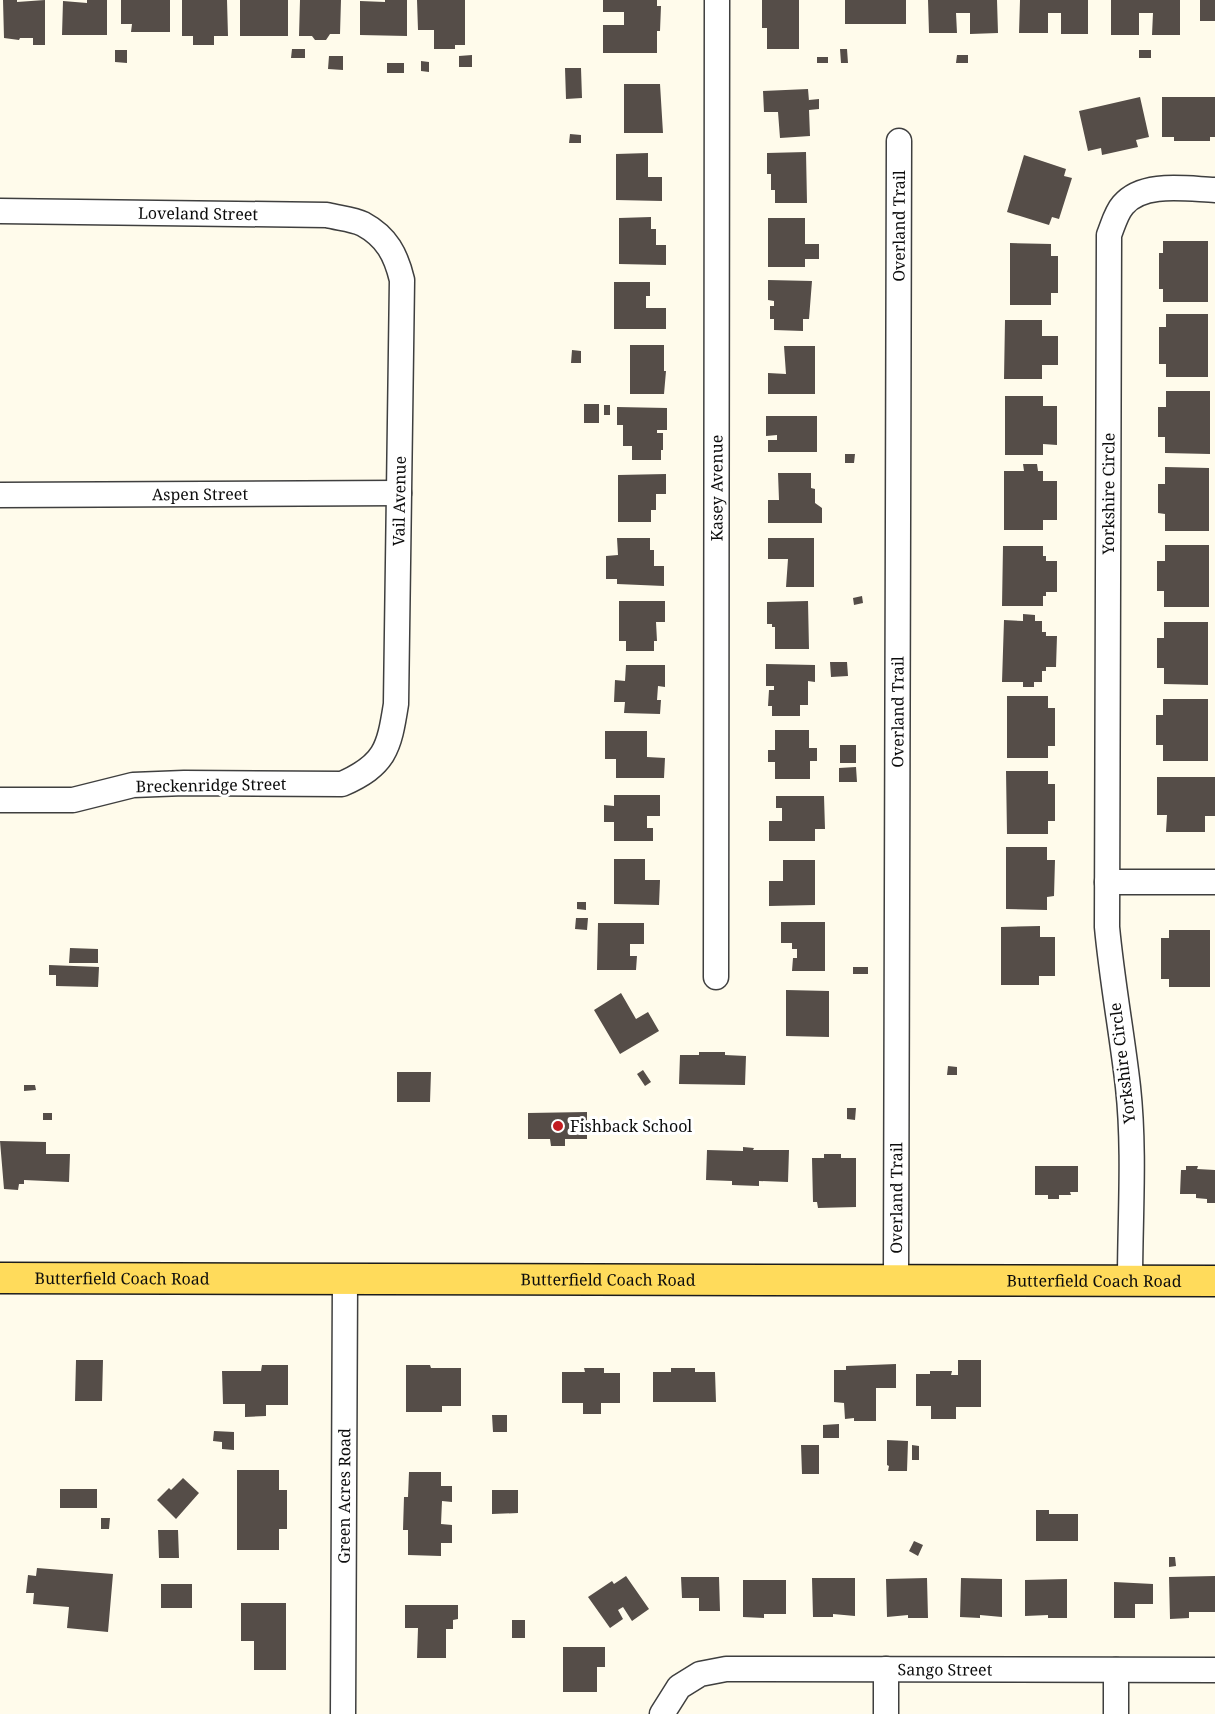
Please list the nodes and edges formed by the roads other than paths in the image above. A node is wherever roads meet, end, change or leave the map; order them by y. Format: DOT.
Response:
graph roads {
  1 [pos="717,0"];
  2 [pos="899,141"];
  3 [pos="1215,190"];
  4 [pos="0,211"];
  5 [pos="387,243"];
  6 [pos="399,493"];
  7 [pos="0,495"];
  8 [pos="380,759"];
  9 [pos="0,800"];
  10 [pos="1107,882"];
  11 [pos="1215,882"];
  12 [pos="716,977"];
  13 [pos="0,1278"];
  14 [pos="345,1280"];
  15 [pos="896,1280"];
  16 [pos="1130,1281"];
  17 [pos="1215,1281"];
  18 [pos="886,1669"];
  19 [pos="1116,1670"];
  20 [pos="1215,1670"];
  21 [pos="343,1714"];
  22 [pos="662,1714"];
  23 [pos="886,1714"];
  24 [pos="1116,1714"];
  1 -- 12 [label="street, Kasey Avenue"];
  2 -- 15 [label="street, Overland Trail"];
  3 -- 10 [label="street, Yorkshire Circle"];
  4 -- 5 [label="street, Loveland Street"];
  5 -- 6 [label="street, Vail Avenue"];
  6 -- 7 [label="street, Aspen Street"];
  6 -- 8 [label="street, Vail Avenue"];
  8 -- 9 [label="street, Breckenridge Street"];
  10 -- 11 [label="street"];
  10 -- 16 [label="street, Yorkshire Circle"];
  13 -- 14 [label="main road, Butterfield Coach Road"];
  14 -- 15 [label="main road, Butterfield Coach Road"];
  14 -- 21 [label="street, Green Acres Road"];
  15 -- 16 [label="main road, Butterfield Coach Road"];
  16 -- 17 [label="main road, Butterfield Coach Road"];
  18 -- 19 [label="street, Sango Street"];
  18 -- 22 [label="street, Sango Street"];
  18 -- 23 [label="street"];
  19 -- 20 [label="street, Sango Street"];
  19 -- 24 [label="street"];
}
